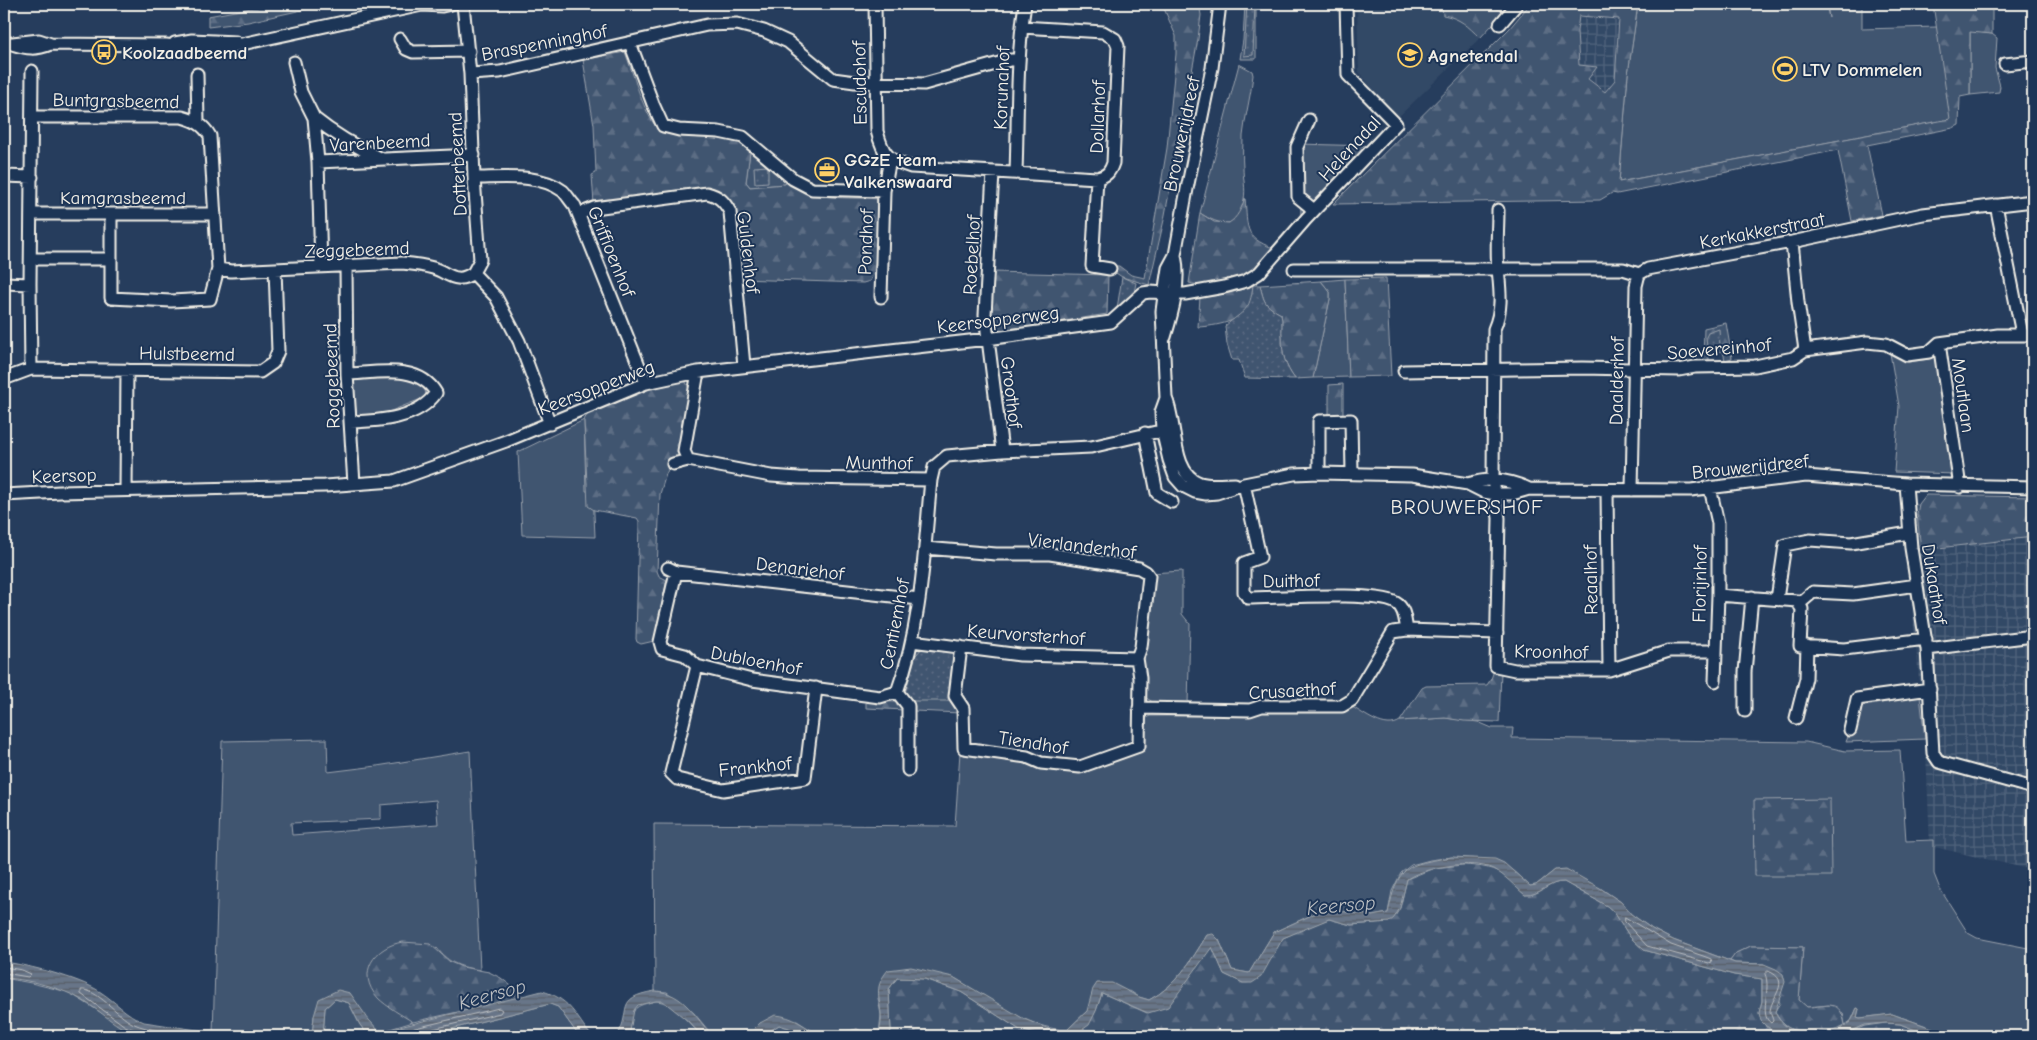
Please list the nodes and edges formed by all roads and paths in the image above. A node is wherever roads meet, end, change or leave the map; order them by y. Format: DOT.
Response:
graph roads {
  1 [pos="423,4"];
  2 [pos="451,4"];
  3 [pos="463,4"];
  4 [pos="875,4"];
  5 [pos="1025,4"];
  6 [pos="1213,4"];
  7 [pos="1220,4"];
  8 [pos="1346,4"];
  9 [pos="1517,4"];
  10 [pos="1217,21"];
  11 [pos="1500,24"];
  12 [pos="1022,27"];
  13 [pos="400,39"];
  14 [pos="630,43"];
  15 [pos="8,44"];
  16 [pos="469,51"];
  17 [pos="1018,60"];
  18 [pos="2033,61"];
  19 [pos="294,62"];
  20 [pos="2005,64"];
  21 [pos="32,71"];
  22 [pos="198,74"];
  23 [pos="470,74"];
  24 [pos="876,83"];
  25 [pos="33,117"];
  26 [pos="314,118"];
  27 [pos="1309,120"];
  28 [pos="198,122"];
  29 [pos="474,155"];
  30 [pos="382,159"];
  31 [pos="890,159"];
  32 [pos="318,162"];
  33 [pos="993,173"];
  34 [pos="1016,173"];
  35 [pos="4,176"];
  36 [pos="32,176"];
  37 [pos="474,178"];
  38 [pos="1097,178"];
  39 [pos="884,191"];
  40 [pos="2033,201"];
  41 [pos="1996,205"];
  42 [pos="1314,210"];
  43 [pos="1498,210"];
  44 [pos="30,214"];
  45 [pos="215,214"];
  46 [pos="579,214"];
  47 [pos="111,215"];
  48 [pos="1792,242"];
  49 [pos="31,259"];
  50 [pos="111,259"];
  51 [pos="346,266"];
  52 [pos="321,267"];
  53 [pos="218,268"];
  54 [pos="1498,268"];
  55 [pos="275,269"];
  56 [pos="1110,269"];
  57 [pos="1294,269"];
  58 [pos="473,273"];
  59 [pos="1639,274"];
  60 [pos="4,283"];
  61 [pos="30,284"];
  62 [pos="1169,294"];
  63 [pos="881,297"];
  64 [pos="2028,334"];
  65 [pos="987,339"];
  66 [pos="1939,343"];
  67 [pos="1805,350"];
  68 [pos="744,366"];
  69 [pos="31,369"];
  70 [pos="127,370"];
  71 [pos="1633,370"];
  72 [pos="1404,371"];
  73 [pos="1495,371"];
  74 [pos="698,372"];
  75 [pos="347,374"];
  76 [pos="4,379"];
  77 [pos="646,383"];
  78 [pos="350,422"];
  79 [pos="550,424"];
  80 [pos="1168,429"];
  81 [pos="1144,434"];
  82 [pos="1002,451"];
  83 [pos="688,460"];
  84 [pos="673,464"];
  85 [pos="1319,473"];
  86 [pos="1352,473"];
  87 [pos="931,480"];
  88 [pos="1493,480"];
  89 [pos="354,484"];
  90 [pos="1244,484"];
  91 [pos="1468,484"];
  92 [pos="1906,484"];
  93 [pos="1960,487"];
  94 [pos="2033,487"];
  95 [pos="1710,488"];
  96 [pos="1529,489"];
  97 [pos="126,490"];
  98 [pos="1607,490"];
  99 [pos="1632,490"];
  100 [pos="1496,494"];
  101 [pos="4,495"];
  102 [pos="1172,502"];
  103 [pos="1909,533"];
  104 [pos="925,548"];
  105 [pos="672,570"];
  106 [pos="1917,585"];
  107 [pos="1718,595"];
  108 [pos="1752,597"];
  109 [pos="919,599"];
  110 [pos="1777,599"];
  111 [pos="1799,604"];
  112 [pos="1407,630"];
  113 [pos="1497,633"];
  114 [pos="2033,636"];
  115 [pos="912,641"];
  116 [pos="1927,644"];
  117 [pos="1807,646"];
  118 [pos="961,647"];
  119 [pos="1715,651"];
  120 [pos="1137,658"];
  121 [pos="697,666"];
  122 [pos="1609,670"];
  123 [pos="1715,681"];
  124 [pos="816,688"];
  125 [pos="1930,689"];
  126 [pos="897,692"];
  127 [pos="1139,708"];
  128 [pos="1746,711"];
  129 [pos="1796,718"];
  130 [pos="1850,730"];
  131 [pos="908,770"];
  132 [pos="2033,788"];
  1 -- 2 [label="street"];
  1 -- 15 [label="street"];
  3 -- 16 [label="street, Dotterbeemd"];
  4 -- 24 [label="street, Escudohof"];
  5 -- 12 [label="street, Korunahof"];
  6 -- 10 [label="street, Brouwerijdreef"];
  7 -- 10 [label="street, Brouwerijdreef"];
  8 -- 42 [label="street, Helenadal"];
  9 -- 11 [label="street"];
  10 -- 62 [label="street, Brouwerijdreef"];
  12 -- 17 [label="street, Korunahof"];
  12 -- 38 [label="street, Dollarhof"];
  13 -- 16 [label="street"];
  14 -- 23 [label="street, Braspenninghof"];
  14 -- 24 [label="street, Braspenninghof"];
  14 -- 39 [label="street"];
  16 -- 23 [label="street, Dotterbeemd"];
  17 -- 24 [label="street, Braspenninghof"];
  17 -- 34 [label="street, Korunahof"];
  18 -- 20 [label="street"];
  19 -- 26 [label="street"];
  21 -- 25 [label="street"];
  22 -- 28 [label="street, Buntgrasbeemd"];
  23 -- 29 [label="street, Dotterbeemd"];
  24 -- 31 [label="street, Escudohof"];
  25 -- 28 [label="street, Buntgrasbeemd"];
  25 -- 36 [label="street"];
  26 -- 30 [label="street"];
  26 -- 32 [label="street"];
  27 -- 42 [label="street, Helenadal"];
  28 -- 45 [label="street, Buntgrasbeemd"];
  29 -- 30 [label="street, Varenbeemd"];
  29 -- 37 [label="street, Dotterbeemd"];
  30 -- 32 [label="street, Varenbeemd"];
  31 -- 33 [label="street"];
  31 -- 39 [label="street, Pondhof"];
  32 -- 52 [label="street"];
  33 -- 34 [label="street"];
  33 -- 65 [label="street, Roebelhof"];
  34 -- 38 [label="street"];
  35 -- 36 [label="street"];
  36 -- 44 [label="street"];
  37 -- 46 [label="street, Griffioenhof"];
  37 -- 58 [label="street, Dotterbeemd"];
  38 -- 56 [label="street, Dollarhof"];
  39 -- 63 [label="street, Pondhof"];
  40 -- 41 [label="street, Kerkakkerstraat"];
  41 -- 48 [label="street, Kerkakkerstraat"];
  41 -- 64 [label="street"];
  42 -- 62 [label="street, Helenadal"];
  43 -- 54 [label="street"];
  44 -- 47 [label="street, Kamgrasbeemd"];
  44 -- 49 [label="street"];
  45 -- 47 [label="street, Kamgrasbeemd"];
  45 -- 53 [label="street, Buntgrasbeemd"];
  46 -- 68 [label="street, Guldenhof"];
  46 -- 77 [label="street, Griffioenhof"];
  47 -- 50 [label="street"];
  48 -- 59 [label="street, Kerkakkerstraat"];
  48 -- 67 [label="street"];
  49 -- 50 [label="street"];
  49 -- 61 [label="street"];
  50 -- 53 [label="street, Buntgrasbeemd"];
  51 -- 52 [label="street, Zeggebeemd"];
  51 -- 58 [label="street, Zeggebeemd"];
  51 -- 75 [label="street, Roggebeemd"];
  52 -- 55 [label="street, Zeggebeemd"];
  53 -- 55 [label="street, Zeggebeemd"];
  54 -- 57 [label="street"];
  54 -- 59 [label="street"];
  54 -- 73 [label="street, Kroonhof"];
  55 -- 70 [label="street, Hulstbeemd"];
  58 -- 79 [label="street"];
  59 -- 71 [label="street, Daalderhof"];
  60 -- 61 [label="street"];
  61 -- 69 [label="street"];
  62 -- 65 [label="street, Keersopperweg"];
  62 -- 80 [label="street, Brouwerijdreef"];
  64 -- 66 [label="street, Moutlaan"];
  65 -- 68 [label="street, Keersopperweg"];
  65 -- 82 [label="street, Groothof"];
  66 -- 67 [label="street, Soevereinhof"];
  66 -- 93 [label="street, Moutlaan"];
  67 -- 71 [label="street, Soevereinhof"];
  68 -- 74 [label="street, Keersopperweg"];
  69 -- 70 [label="street, Hulstbeemd"];
  69 -- 76 [label="street, Hulstbeemd"];
  70 -- 97 [label="street"];
  71 -- 73 [label="street, Soevereinhof"];
  71 -- 99 [label="street, Daalderhof"];
  72 -- 73 [label="street, Soevereinhof"];
  73 -- 88 [label="street, Kroonhof"];
  74 -- 77 [label="street, Keersopperweg"];
  74 -- 83 [label="street"];
  75 -- 78 [label="street, Roggebeemd"];
  75 -- 78 [label="street"];
  77 -- 79 [label="street, Keersopperweg"];
  78 -- 89 [label="street, Roggebeemd"];
  79 -- 89 [label="street, Keersopperweg"];
  80 -- 81 [label="street, Munthof"];
  80 -- 90 [label="street, Brouwerijdreef"];
  81 -- 82 [label="street, Munthof"];
  81 -- 102 [label="street"];
  82 -- 87 [label="street, Munthof"];
  83 -- 84 [label="street"];
  83 -- 87 [label="street, Munthof"];
  85 -- 86 [label="street, Brouwerijdreef"];
  85 -- 86 [label="street"];
  85 -- 90 [label="street, Brouwerijdreef"];
  86 -- 91 [label="street, Brouwerijdreef"];
  87 -- 104 [label="street, Centiemhof"];
  88 -- 91 [label="street, Brouwerijdreef"];
  88 -- 96 [label="street, Brouwerijdreef"];
  88 -- 100 [label="street, Kroonhof"];
  89 -- 97 [label="street, Keersopperweg"];
  90 -- 112 [label="street, Duithof"];
  91 -- 100 [label="street, Brouwerijdreef"];
  92 -- 93 [label="street, Brouwerijdreef"];
  92 -- 95 [label="street, Brouwerijdreef"];
  92 -- 103 [label="street, Dukaathof"];
  93 -- 94 [label="street, Brouwerijdreef"];
  95 -- 99 [label="street, Brouwerijdreef"];
  95 -- 107 [label="street, Florijnhof"];
  96 -- 98 [label="street, Brouwerijdreef"];
  96 -- 100 [label="street, Brouwerijdreef"];
  97 -- 101 [label="street, Keersop"];
  98 -- 99 [label="street, Brouwerijdreef"];
  98 -- 122 [label="street, Reaalhof"];
  100 -- 113 [label="street, Kroonhof"];
  103 -- 106 [label="street, Dukaathof"];
  103 -- 110 [label="street"];
  104 -- 109 [label="street, Centiemhof"];
  104 -- 120 [label="street, Vierlanderhof"];
  105 -- 109 [label="street, Denariehof"];
  105 -- 121 [label="street, Dubloenhof"];
  106 -- 111 [label="street"];
  106 -- 116 [label="street, Dukaathof"];
  107 -- 108 [label="street"];
  107 -- 119 [label="street, Florijnhof"];
  108 -- 110 [label="street"];
  108 -- 128 [label="street"];
  109 -- 115 [label="street, Centiemhof"];
  110 -- 111 [label="street"];
  111 -- 117 [label="street"];
  112 -- 113 [label="street, Crusaethof"];
  112 -- 127 [label="street, Crusaethof"];
  113 -- 122 [label="street, Kroonhof"];
  114 -- 116 [label="street"];
  115 -- 118 [label="street, Keurvorsterhof"];
  115 -- 126 [label="street, Centiemhof"];
  116 -- 117 [label="street"];
  116 -- 125 [label="street, Dukaathof"];
  117 -- 129 [label="street"];
  118 -- 120 [label="street, Keurvorsterhof"];
  118 -- 127 [label="street, Tiendhof"];
  119 -- 122 [label="street, Kroonhof"];
  119 -- 123 [label="street, Florijnhof"];
  120 -- 127 [label="street, Tiendhof"];
  121 -- 124 [label="street, Dubloenhof"];
  121 -- 124 [label="street, Frankhof"];
  124 -- 126 [label="street, Dubloenhof"];
  125 -- 130 [label="street"];
  125 -- 132 [label="street, Dukaathof"];
  126 -- 131 [label="street, Centiemhof"];
}
